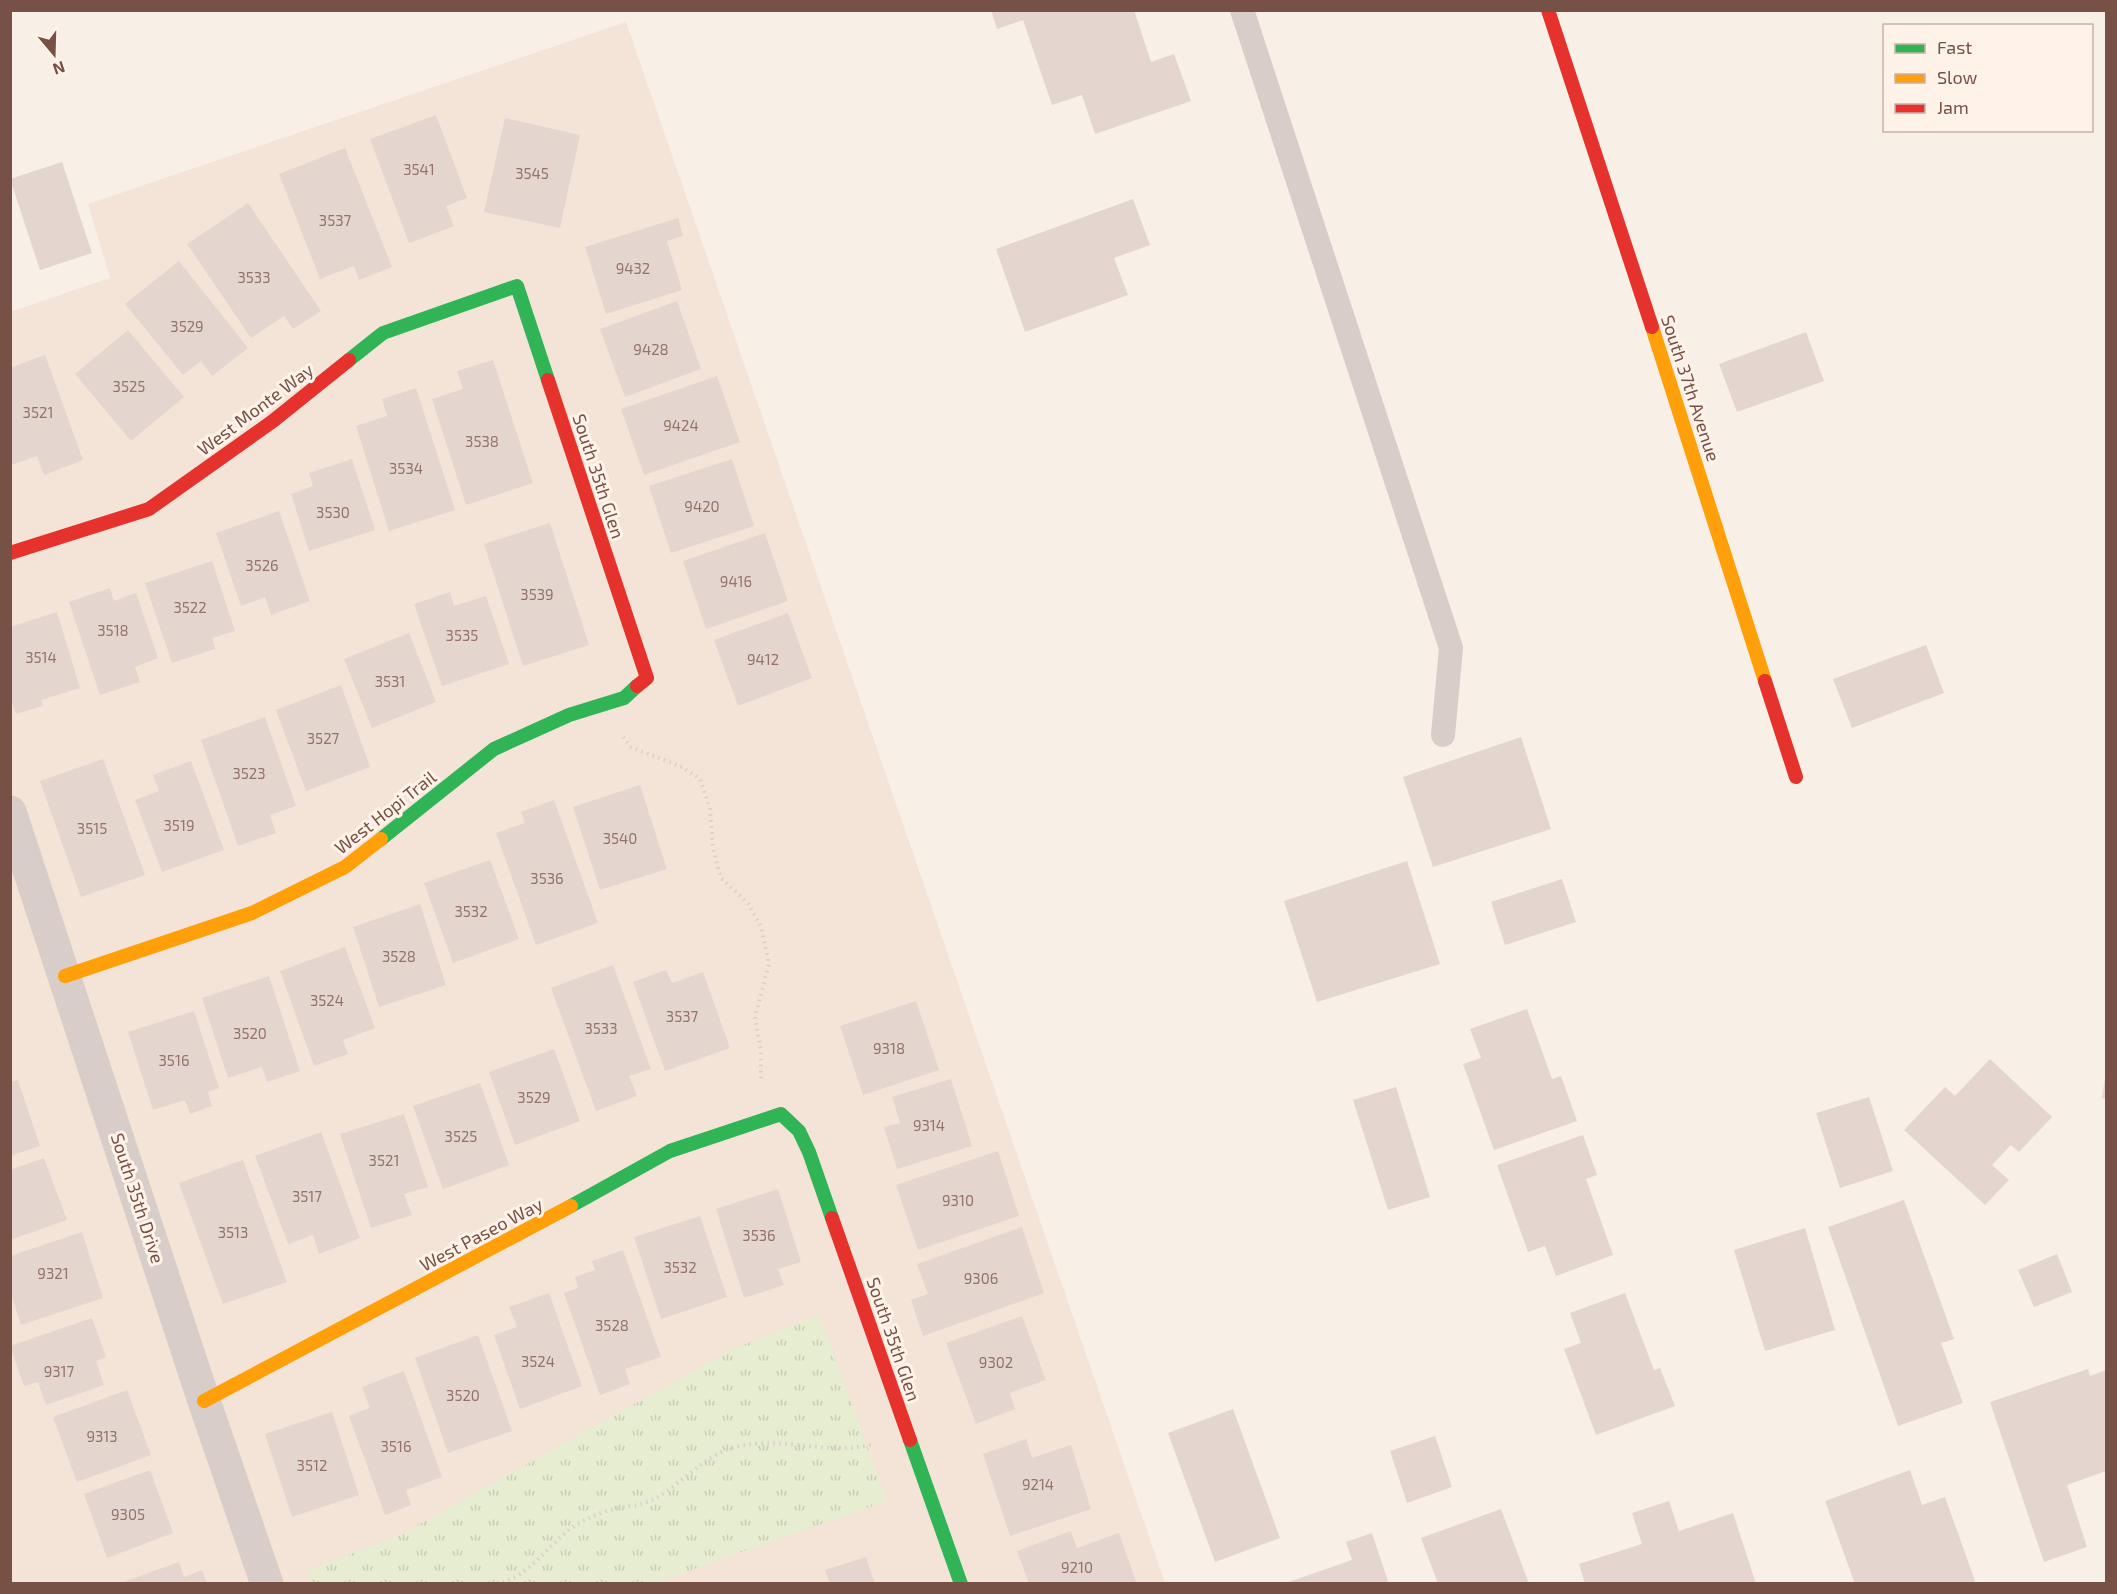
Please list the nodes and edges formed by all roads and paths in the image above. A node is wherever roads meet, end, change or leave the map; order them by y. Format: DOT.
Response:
graph roads {
  1 [pos="1242,10"];
  2 [pos="1548,10"];
  3 [pos="517,286"];
  4 [pos="10,553"];
  5 [pos="647,678"];
  6 [pos="596,707"];
  7 [pos="1443,735"];
  8 [pos="1796,777"];
  9 [pos="10,812"];
  10 [pos="64,976"];
  11 [pos="781,1114"];
  12 [pos="761,1120"];
  13 [pos="204,1401"];
  14 [pos="909,1434"];
  15 [pos="267,1584"];
  16 [pos="497,1584"];
  17 [pos="961,1584"];
  1 -- 7 [label="lane"];
  2 -- 8 [label="street, South 37th Avenue"];
  3 -- 4 [label="street, West Monte Way"];
  3 -- 5 [label="street, South 35th Glen"];
  5 -- 6 [label="street, West Hopi Trail"];
  6 -- 10 [label="street, West Hopi Trail"];
  6 -- 12 [label="path"];
  9 -- 10 [label="street, South 35th Drive"];
  10 -- 13 [label="street, South 35th Drive"];
  11 -- 12 [label="street, West Paseo Way"];
  11 -- 14 [label="street, South 35th Glen"];
  12 -- 13 [label="street, West Paseo Way"];
  13 -- 15 [label="street, South 35th Drive"];
  14 -- 16 [label="path"];
  14 -- 17 [label="street, South 35th Glen"];
}
